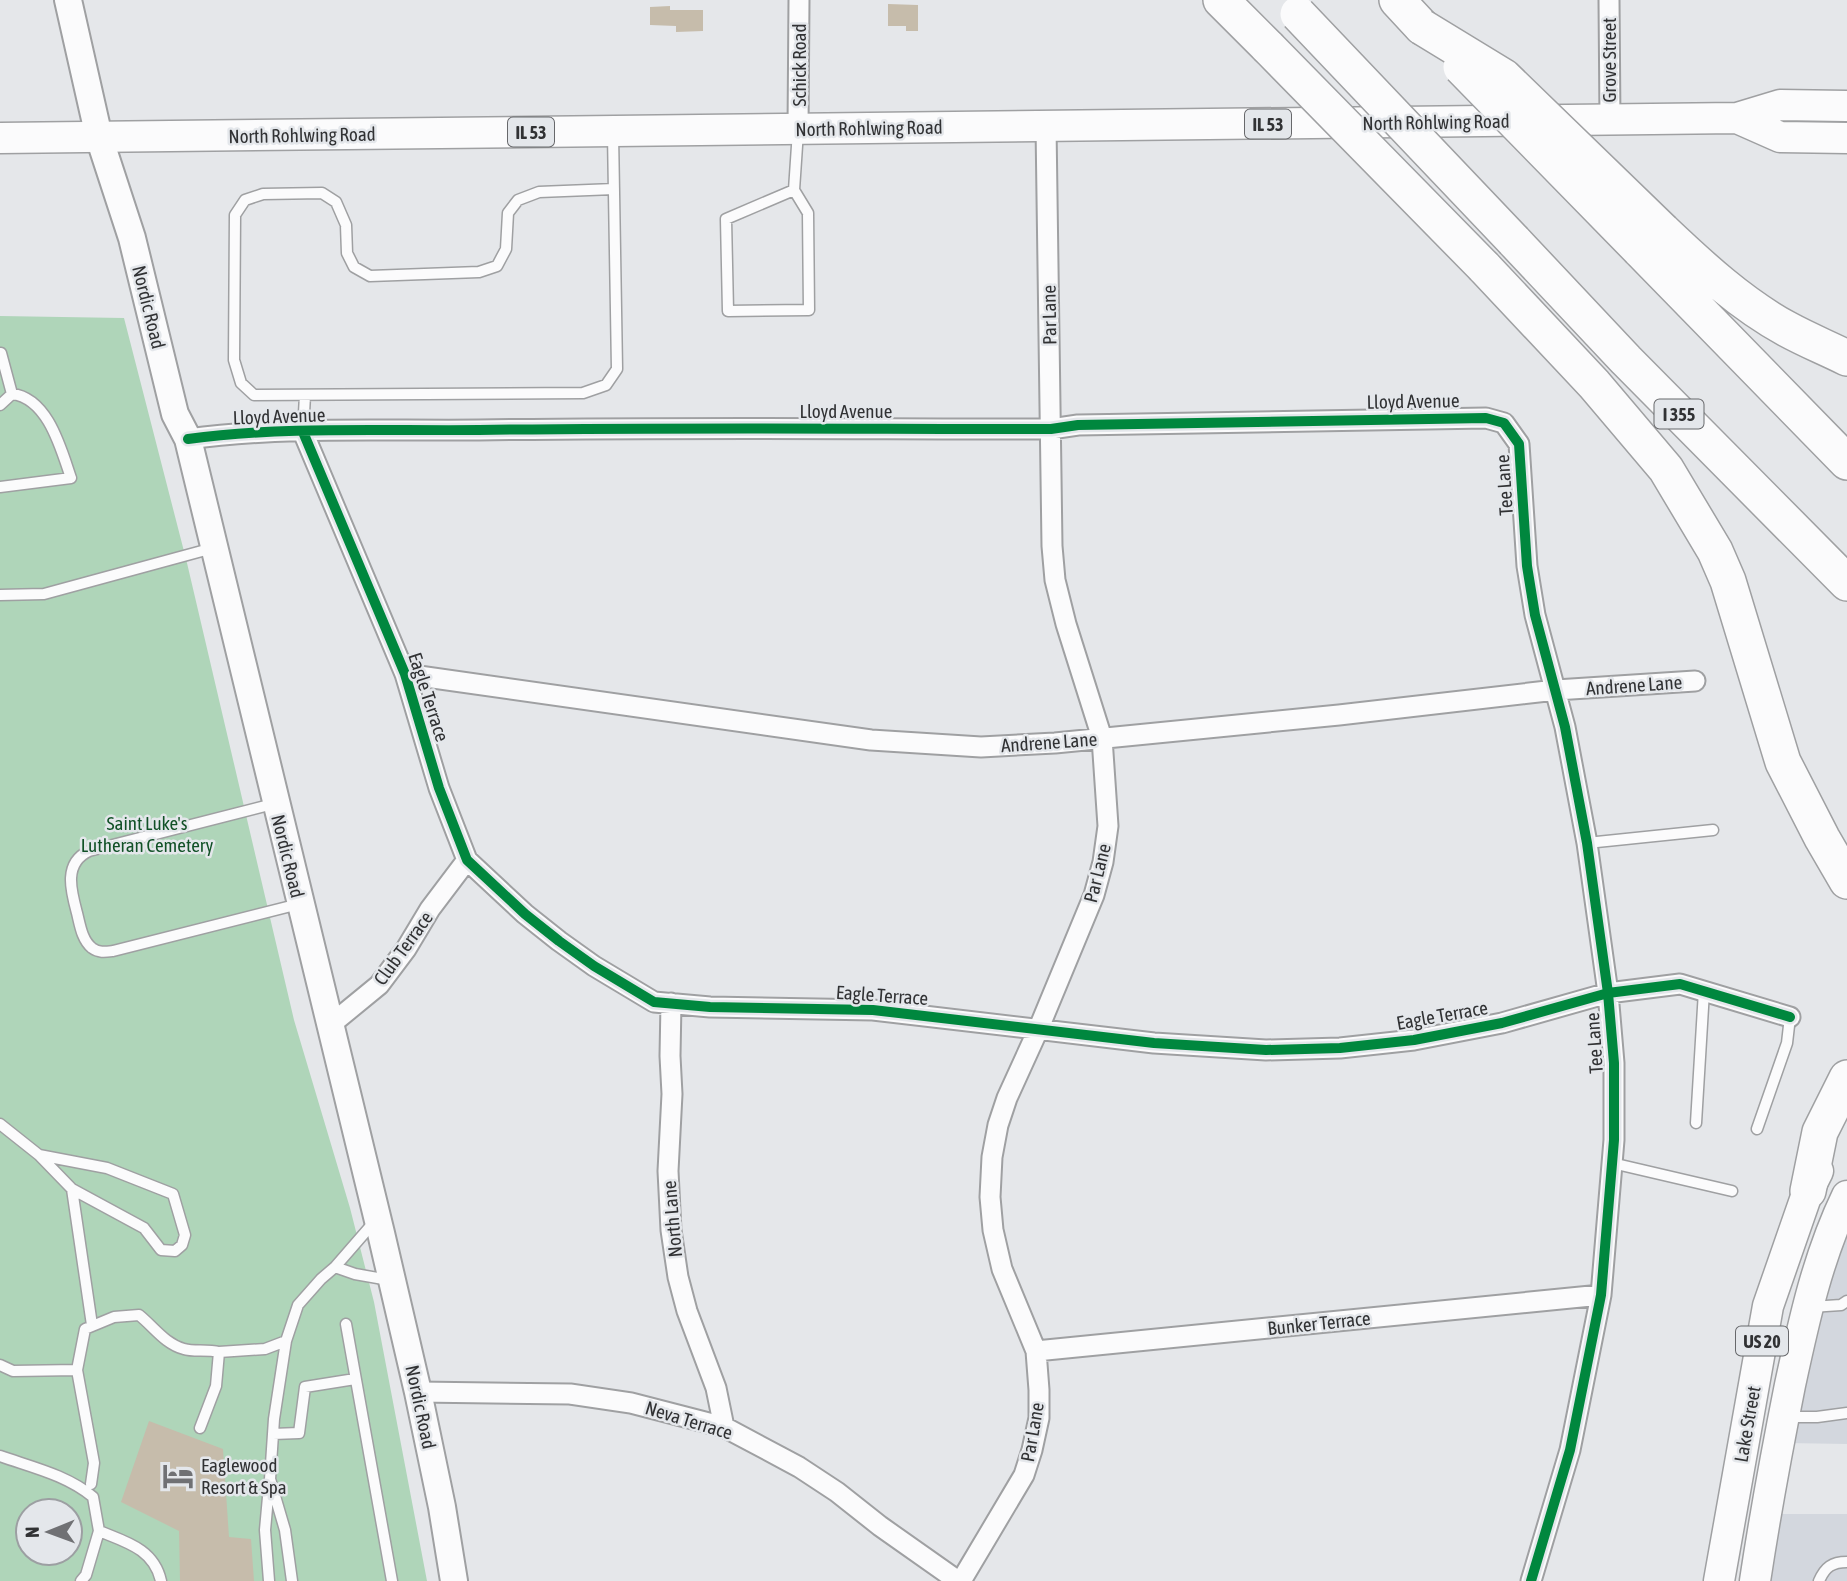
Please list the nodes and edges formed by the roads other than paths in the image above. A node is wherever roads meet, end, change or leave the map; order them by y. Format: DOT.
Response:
graph roads {
  1 [pos="799,0"];
  2 [pos="1221,0"];
  3 [pos="1609,0"];
  4 [pos="72,3"];
  5 [pos="1292,7"];
  6 [pos="1410,14"];
  7 [pos="1847,106"];
  8 [pos="1737,118"];
  9 [pos="1609,120"];
  10 [pos="1046,126"];
  11 [pos="798,129"];
  12 [pos="612,131"];
  13 [pos="99,137"];
  14 [pos="0,138"];
  15 [pos="1847,138"];
  16 [pos="614,189"];
  17 [pos="794,190"];
  18 [pos="1652,240"];
  19 [pos="1,353"];
  20 [pos="1847,358"];
  21 [pos="12,394"];
  22 [pos="305,395"];
  23 [pos="0,405"];
  24 [pos="1504,423"];
  25 [pos="1051,429"];
  26 [pos="303,432"];
  27 [pos="188,439"];
  28 [pos="1847,462"];
  29 [pos="0,487"];
  30 [pos="214,548"];
  31 [pos="1847,583"];
  32 [pos="0,595"];
  33 [pos="405,674"];
  34 [pos="1695,681"];
  35 [pos="1556,690"];
  36 [pos="1102,738"];
  37 [pos="275,803"];
  38 [pos="1713,830"];
  39 [pos="1587,843"];
  40 [pos="467,860"];
  41 [pos="1847,881"];
  42 [pos="300,904"];
  43 [pos="1704,991"];
  44 [pos="1608,993"];
  45 [pos="671,1003"];
  46 [pos="1790,1017"];
  47 [pos="329,1026"];
  48 [pos="1038,1030"];
  49 [pos="1847,1078"];
  50 [pos="1847,1114"];
  51 [pos="1696,1123"];
  52 [pos="0,1124"];
  53 [pos="1757,1129"];
  54 [pos="39,1155"];
  55 [pos="1612,1163"];
  56 [pos="72,1189"];
  57 [pos="1732,1191"];
  58 [pos="1808,1191"];
  59 [pos="1847,1196"];
  60 [pos="377,1218"];
  61 [pos="335,1268"];
  62 [pos="392,1280"];
  63 [pos="1601,1295"];
  64 [pos="1847,1301"];
  65 [pos="1807,1307"];
  66 [pos="346,1324"];
  67 [pos="92,1325"];
  68 [pos="286,1341"];
  69 [pos="1036,1351"];
  70 [pos="219,1352"];
  71 [pos="0,1366"];
  72 [pos="77,1370"];
  73 [pos="355,1379"];
  74 [pos="418,1392"];
  75 [pos="1847,1413"];
  76 [pos="1784,1417"];
  77 [pos="724,1427"];
  78 [pos="200,1428"];
  79 [pos="273,1434"];
  80 [pos="0,1456"];
  81 [pos="270,1479"];
  82 [pos="91,1484"];
  83 [pos="80,1486"];
  84 [pos="93,1497"];
  85 [pos="99,1531"];
  86 [pos="1847,1562"];
  87 [pos="82,1581"];
  88 [pos="162,1581"];
  89 [pos="269,1581"];
  90 [pos="292,1581"];
  91 [pos="392,1581"];
  92 [pos="454,1581"];
  93 [pos="960,1581"];
  94 [pos="1531,1581"];
  95 [pos="1719,1581"];
  96 [pos="1755,1581"];
  97 [pos="1819,1581"];
  1 -- 11 [label="street, Schick Road"];
  2 -- 41 [label="highway, bridge"];
  3 -- 9 [label="street, Grove Street"];
  4 -- 13 [label="street, Nordic Road"];
  5 -- 31 [label="highway, I 355, bridge"];
  6 -- 18 [label="highway, bridge"];
  7 -- 8 [label="main road, North Rohlwing Road / IL 53"];
  8 -- 9 [label="main road, North Rohlwing Road / IL 53"];
  8 -- 15 [label="main road, North Rohlwing Road / IL 53"];
  9 -- 10 [label="main road, North Rohlwing Road / IL 53"];
  10 -- 11 [label="main road, North Rohlwing Road / IL 53"];
  10 -- 25 [label="street, Par Lane"];
  11 -- 12 [label="main road, North Rohlwing Road / IL 53"];
  11 -- 17 [label="lane"];
  12 -- 13 [label="main road, North Rohlwing Road / IL 53"];
  12 -- 16 [label="lane"];
  13 -- 14 [label="main road, North Rohlwing Road / IL 53"];
  13 -- 27 [label="street, Nordic Road"];
  16 -- 22 [label="lane"];
  16 -- 22 [label="lane"];
  17 -- 17 [label="lane"];
  18 -- 20 [label="highway"];
  18 -- 28 [label="highway"];
  19 -- 21 [label="lane"];
  21 -- 23 [label="lane"];
  21 -- 29 [label="lane"];
  22 -- 26 [label="lane"];
  24 -- 25 [label="street, Lloyd Avenue"];
  24 -- 35 [label="street, Tee Lane"];
  25 -- 26 [label="street, Lloyd Avenue"];
  25 -- 36 [label="street, Par Lane"];
  26 -- 27 [label="street, Lloyd Avenue"];
  26 -- 33 [label="street, Eagle Terrace"];
  27 -- 30 [label="street, Nordic Road"];
  30 -- 32 [label="lane"];
  30 -- 37 [label="street, Nordic Road"];
  33 -- 36 [label="street, Andrene Lane"];
  33 -- 40 [label="street, Eagle Terrace"];
  34 -- 35 [label="street, Andrene Lane"];
  35 -- 36 [label="street, Andrene Lane"];
  35 -- 39 [label="street, Tee Lane"];
  36 -- 48 [label="street, Par Lane"];
  37 -- 42 [label="street, Nordic Road"];
  37 -- 42 [label="lane"];
  38 -- 39 [label="lane"];
  39 -- 44 [label="street, Tee Lane"];
  40 -- 45 [label="street, Eagle Terrace"];
  40 -- 47 [label="street, Club Terrace"];
  42 -- 47 [label="street, Nordic Road"];
  43 -- 44 [label="street, Eagle Terrace"];
  43 -- 46 [label="street, Eagle Terrace"];
  43 -- 51 [label="lane"];
  44 -- 48 [label="street, Eagle Terrace"];
  44 -- 55 [label="street, Tee Lane"];
  45 -- 48 [label="street, Eagle Terrace"];
  45 -- 77 [label="street, North Lane"];
  46 -- 53 [label="lane"];
  47 -- 60 [label="street, Nordic Road"];
  48 -- 69 [label="street, Par Lane"];
  49 -- 58 [label="highway"];
  50 -- 58 [label="main road, Lake Street / US 20"];
  52 -- 54 [label="lane"];
  54 -- 56 [label="lane"];
  54 -- 56 [label="lane"];
  55 -- 57 [label="lane"];
  55 -- 63 [label="street, Tee Lane"];
  56 -- 67 [label="lane"];
  58 -- 95 [label="main road, Lake Street / US 20"];
  59 -- 65 [label="main road, Lake Street / US 20"];
  60 -- 61 [label="lane"];
  60 -- 62 [label="street, Nordic Road"];
  61 -- 62 [label="lane"];
  61 -- 68 [label="lane"];
  62 -- 74 [label="street, Nordic Road"];
  63 -- 69 [label="street, Bunker Terrace"];
  63 -- 94 [label="street, Tee Lane"];
  64 -- 65 [label="lane"];
  65 -- 76 [label="main road, Lake Street / US 20"];
  66 -- 73 [label="lane"];
  67 -- 70 [label="lane"];
  67 -- 72 [label="lane"];
  68 -- 70 [label="lane"];
  68 -- 79 [label="lane"];
  69 -- 93 [label="street, Par Lane"];
  70 -- 78 [label="lane"];
  71 -- 72 [label="lane"];
  72 -- 82 [label="lane"];
  73 -- 79 [label="lane"];
  73 -- 91 [label="lane"];
  74 -- 77 [label="street, Neva Terrace"];
  74 -- 92 [label="street, Nordic Road"];
  75 -- 76 [label="lane"];
  76 -- 96 [label="main road, Lake Street / US 20"];
  77 -- 93 [label="street, Neva Terrace"];
  79 -- 81 [label="lane"];
  80 -- 83 [label="lane"];
  81 -- 89 [label="lane"];
  81 -- 90 [label="lane"];
  82 -- 83 [label="lane"];
  82 -- 84 [label="lane"];
  83 -- 84 [label="lane"];
  84 -- 85 [label="lane"];
  85 -- 87 [label="lane"];
  85 -- 88 [label="lane"];
  86 -- 97 [label="lane"];
}
